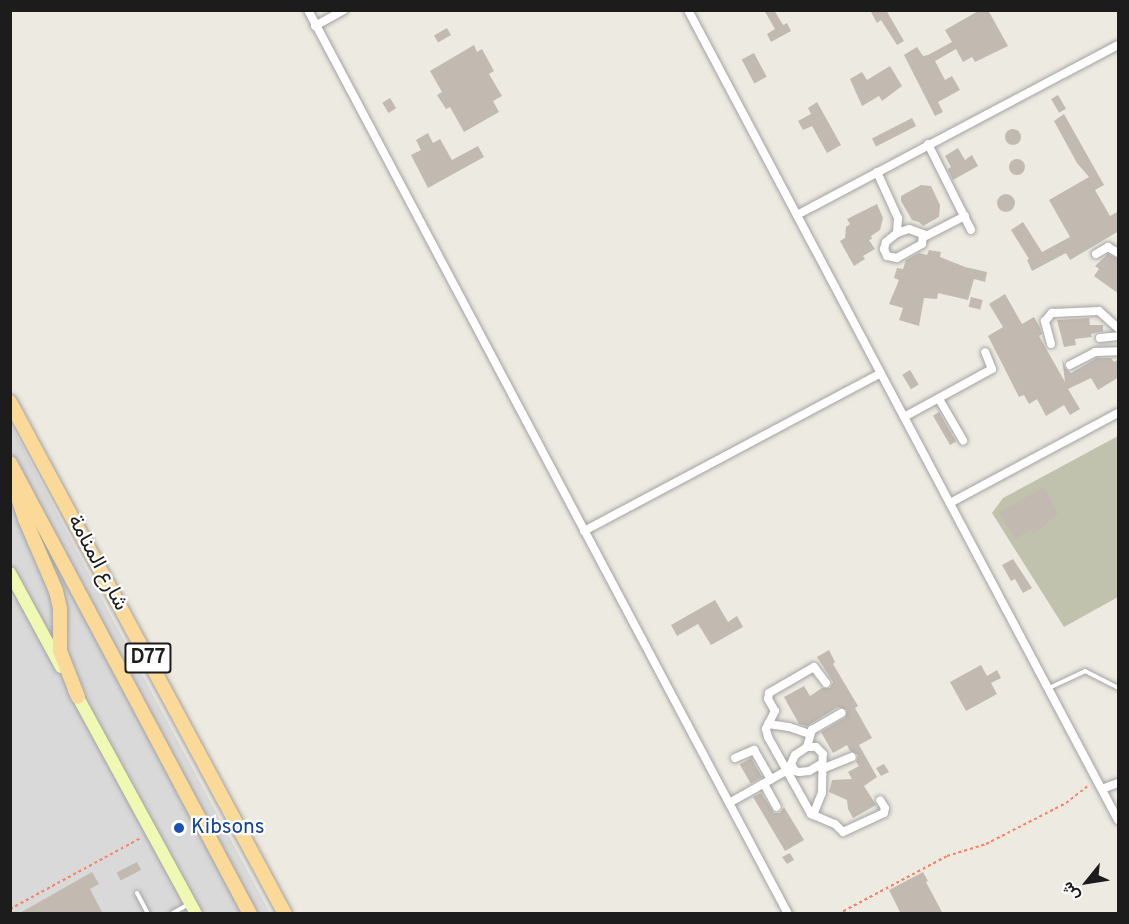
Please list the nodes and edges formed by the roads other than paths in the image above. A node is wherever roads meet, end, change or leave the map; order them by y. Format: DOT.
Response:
graph roads {
  1 [pos="308,10"];
  2 [pos="344,10"];
  3 [pos="688,10"];
  4 [pos="315,26"];
  5 [pos="1118,45"];
  6 [pos="928,144"];
  7 [pos="877,172"];
  8 [pos="797,215"];
  9 [pos="965,216"];
  10 [pos="971,230"];
  11 [pos="897,233"];
  12 [pos="924,237"];
  13 [pos="1119,253"];
  14 [pos="1096,254"];
  15 [pos="1119,328"];
  16 [pos="1119,336"];
  17 [pos="1100,338"];
  18 [pos="1051,344"];
  19 [pos="1119,351"];
  20 [pos="985,352"];
  21 [pos="1070,365"];
  22 [pos="881,374"];
  23 [pos="939,399"];
  24 [pos="10,402"];
  25 [pos="1119,413"];
  26 [pos="904,417"];
  27 [pos="963,440"];
  28 [pos="10,463"];
  29 [pos="10,474"];
  30 [pos="950,503"];
  31 [pos="584,531"];
  32 [pos="10,573"];
  33 [pos="826,683"];
  34 [pos="1049,688"];
  35 [pos="1119,688"];
  36 [pos="78,697"];
  37 [pos="841,713"];
  38 [pos="768,724"];
  39 [pos="809,734"];
  40 [pos="807,747"];
  41 [pos="852,757"];
  42 [pos="735,758"];
  43 [pos="822,766"];
  44 [pos="790,769"];
  45 [pos="768,782"];
  46 [pos="1119,783"];
  47 [pos="1102,789"];
  48 [pos="880,800"];
  49 [pos="729,803"];
  50 [pos="777,807"];
  51 [pos="813,815"];
  52 [pos="1119,820"];
  53 [pos="137,893"];
  54 [pos="193,908"];
  55 [pos="148,914"];
  56 [pos="171,914"];
  57 [pos="250,914"];
  58 [pos="285,914"];
  59 [pos="788,914"];
  1 -- 4 [label="street"];
  2 -- 4 [label="street"];
  3 -- 8 [label="street"];
  4 -- 31 [label="street"];
  5 -- 6 [label="street"];
  6 -- 7 [label="street"];
  6 -- 9 [label="street"];
  7 -- 8 [label="street"];
  7 -- 11 [label="street"];
  8 -- 22 [label="street"];
  9 -- 10 [label="street"];
  9 -- 12 [label="street"];
  11 -- 12 [label="street"];
  11 -- 12 [label="street"];
  13 -- 14 [label="street"];
  15 -- 18 [label="street"];
  16 -- 17 [label="street"];
  19 -- 21 [label="street"];
  20 -- 23 [label="street"];
  22 -- 26 [label="street"];
  22 -- 31 [label="street"];
  23 -- 26 [label="street"];
  23 -- 27 [label="street"];
  24 -- 58 [label="main road, شارع المنامة / D77"];
  25 -- 30 [label="street"];
  26 -- 30 [label="street"];
  28 -- 57 [label="main road, شارع المنامة / D77"];
  29 -- 36 [label="main road"];
  30 -- 34 [label="street"];
  31 -- 49 [label="street"];
  32 -- 36 [label="street"];
  33 -- 38 [label="street"];
  34 -- 35 [label="lane"];
  34 -- 47 [label="street"];
  36 -- 54 [label="street"];
  37 -- 39 [label="street"];
  38 -- 39 [label="street"];
  38 -- 44 [label="street"];
  39 -- 40 [label="street"];
  40 -- 43 [label="street"];
  40 -- 44 [label="street"];
  41 -- 43 [label="street"];
  42 -- 45 [label="street"];
  43 -- 44 [label="street"];
  43 -- 51 [label="street"];
  44 -- 45 [label="street"];
  44 -- 51 [label="street"];
  45 -- 49 [label="street"];
  45 -- 50 [label="street"];
  46 -- 47 [label="street"];
  47 -- 52 [label="street"];
  48 -- 51 [label="street"];
  49 -- 59 [label="street"];
  53 -- 55 [label="lane"];
  54 -- 56 [label="lane"];
}
